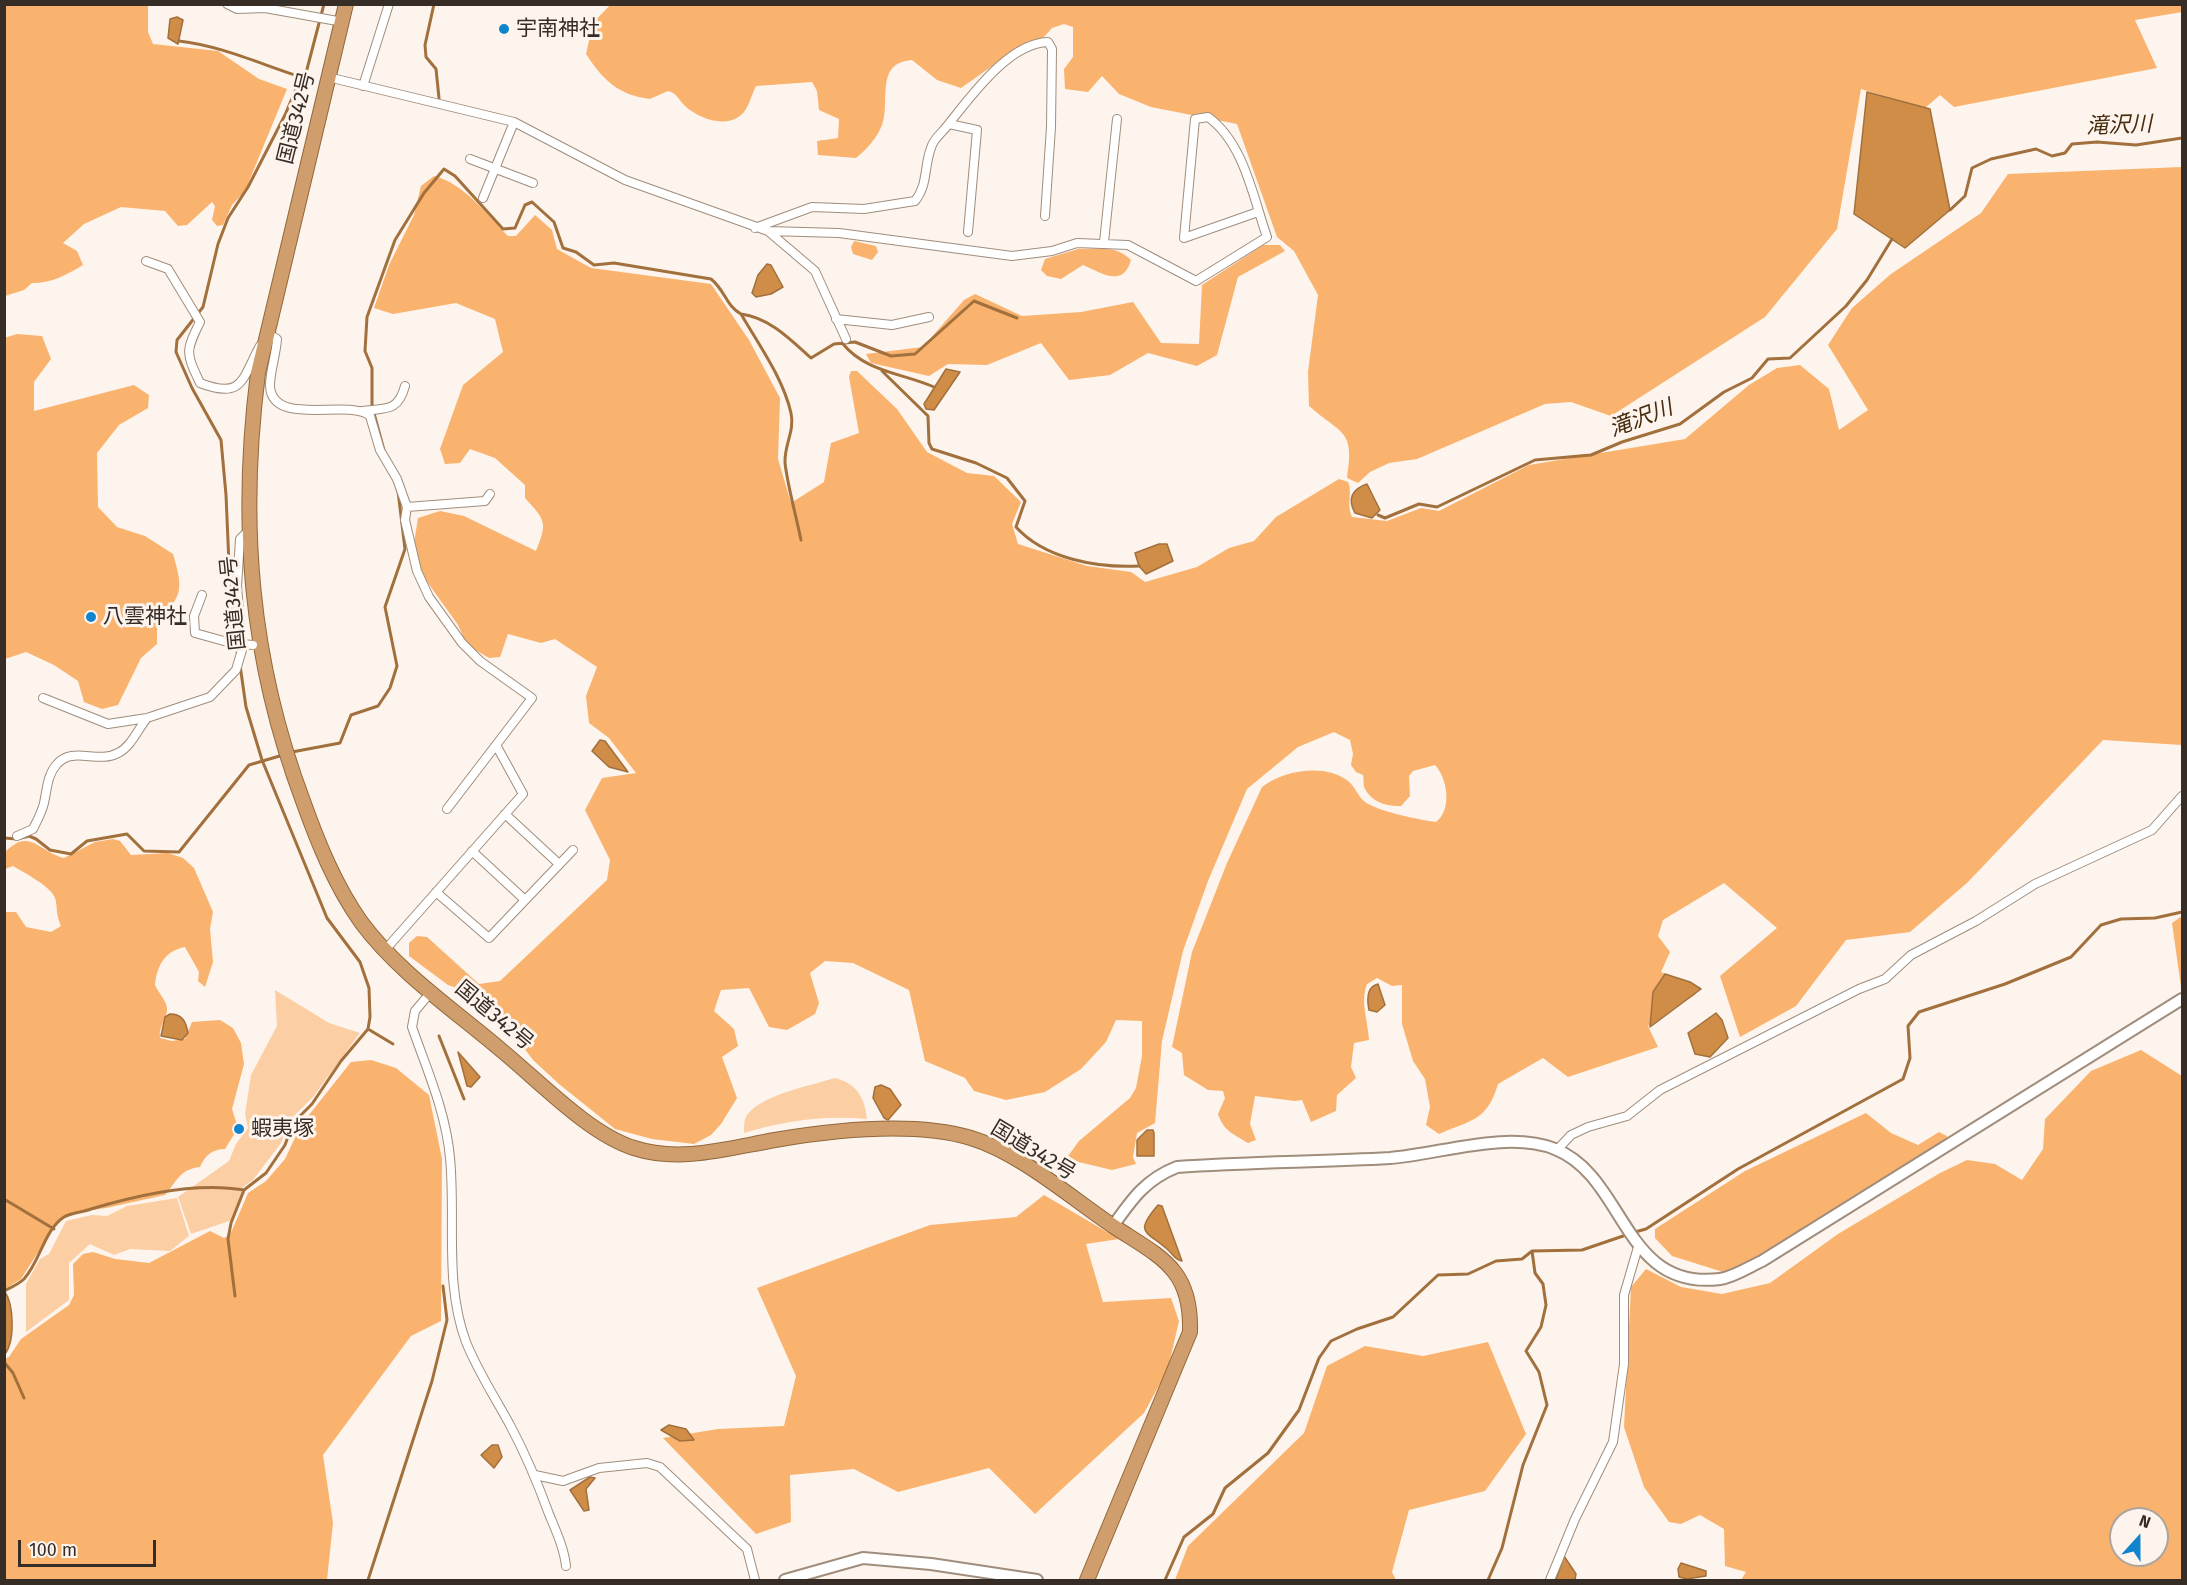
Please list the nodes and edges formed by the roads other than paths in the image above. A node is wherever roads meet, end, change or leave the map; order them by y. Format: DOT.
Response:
graph roads {
  1 [pos="227,4"];
  2 [pos="346,4"];
  3 [pos="389,4"];
  4 [pos="343,22"];
  5 [pos="328,77"];
  6 [pos="363,86"];
  7 [pos="1117,119"];
  8 [pos="514,122"];
  9 [pos="949,124"];
  10 [pos="470,159"];
  11 [pos="495,169"];
  12 [pos="533,183"];
  13 [pos="483,198"];
  14 [pos="1258,212"];
  15 [pos="1045,216"];
  16 [pos="755,228"];
  17 [pos="768,231"];
  18 [pos="968,232"];
  19 [pos="1104,242"];
  20 [pos="146,261"];
  21 [pos="929,317"];
  22 [pos="836,319"];
  23 [pos="267,333"];
  24 [pos="846,339"];
  25 [pos="405,386"];
  26 [pos="361,411"];
  27 [pos="490,494"];
  28 [pos="407,507"];
  29 [pos="248,531"];
  30 [pos="202,595"];
  31 [pos="256,645"];
  32 [pos="43,698"];
  33 [pos="147,718"];
  34 [pos="496,745"];
  35 [pos="2182,796"];
  36 [pos="447,809"];
  37 [pos="506,814"];
  38 [pos="16,836"];
  39 [pos="573,850"];
  40 [pos="472,851"];
  41 [pos="559,864"];
  42 [pos="435,892"];
  43 [pos="525,900"];
  44 [pos="385,950"];
  45 [pos="431,992"];
  46 [pos="2182,999"];
  47 [pos="1557,1150"];
  48 [pos="1113,1226"];
  49 [pos="1638,1247"];
  50 [pos="535,1475"];
  51 [pos="566,1566"];
  52 [pos="755,1581"];
  53 [pos="785,1581"];
  54 [pos="1037,1581"];
  55 [pos="1087,1581"];
  56 [pos="1550,1581"];
  1 -- 4 [label="street"];
  2 -- 4 [label="highway, 国道342号"];
  3 -- 6 [label="street"];
  4 -- 5 [label="highway, 国道342号"];
  5 -- 6 [label="street"];
  5 -- 23 [label="highway, 国道342号"];
  6 -- 8 [label="street"];
  7 -- 19 [label="street"];
  8 -- 11 [label="street"];
  8 -- 16 [label="street"];
  9 -- 15 [label="street"];
  9 -- 16 [label="street"];
  9 -- 18 [label="street"];
  10 -- 11 [label="street"];
  11 -- 12 [label="street"];
  11 -- 13 [label="street"];
  14 -- 14 [label="street"];
  14 -- 19 [label="street"];
  16 -- 17 [label="street"];
  17 -- 19 [label="street"];
  17 -- 22 [label="street"];
  20 -- 23 [label="street"];
  21 -- 22 [label="street"];
  22 -- 24 [label="street"];
  23 -- 26 [label="street"];
  23 -- 29 [label="highway, 国道342号"];
  25 -- 26 [label="street"];
  26 -- 28 [label="street"];
  27 -- 28 [label="street"];
  28 -- 34 [label="street"];
  29 -- 31 [label="highway, 国道342号"];
  29 -- 33 [label="street"];
  30 -- 31 [label="street, bridge"];
  31 -- 44 [label="highway, 国道342号"];
  32 -- 33 [label="street"];
  33 -- 38 [label="street"];
  34 -- 36 [label="street"];
  34 -- 37 [label="street"];
  35 -- 47 [label="street"];
  37 -- 40 [label="street"];
  37 -- 41 [label="street"];
  39 -- 41 [label="street"];
  40 -- 42 [label="street"];
  40 -- 43 [label="street"];
  41 -- 43 [label="street"];
  42 -- 43 [label="street"];
  42 -- 44 [label="street"];
  44 -- 45 [label="highway, 国道342号"];
  45 -- 48 [label="highway, 国道342号"];
  45 -- 50 [label="street"];
  46 -- 49 [label="street"];
  47 -- 48 [label="street"];
  47 -- 49 [label="street"];
  48 -- 55 [label="highway, 国道342号"];
  49 -- 56 [label="street"];
  50 -- 51 [label="street"];
  50 -- 52 [label="street"];
  53 -- 54 [label="street"];
}
